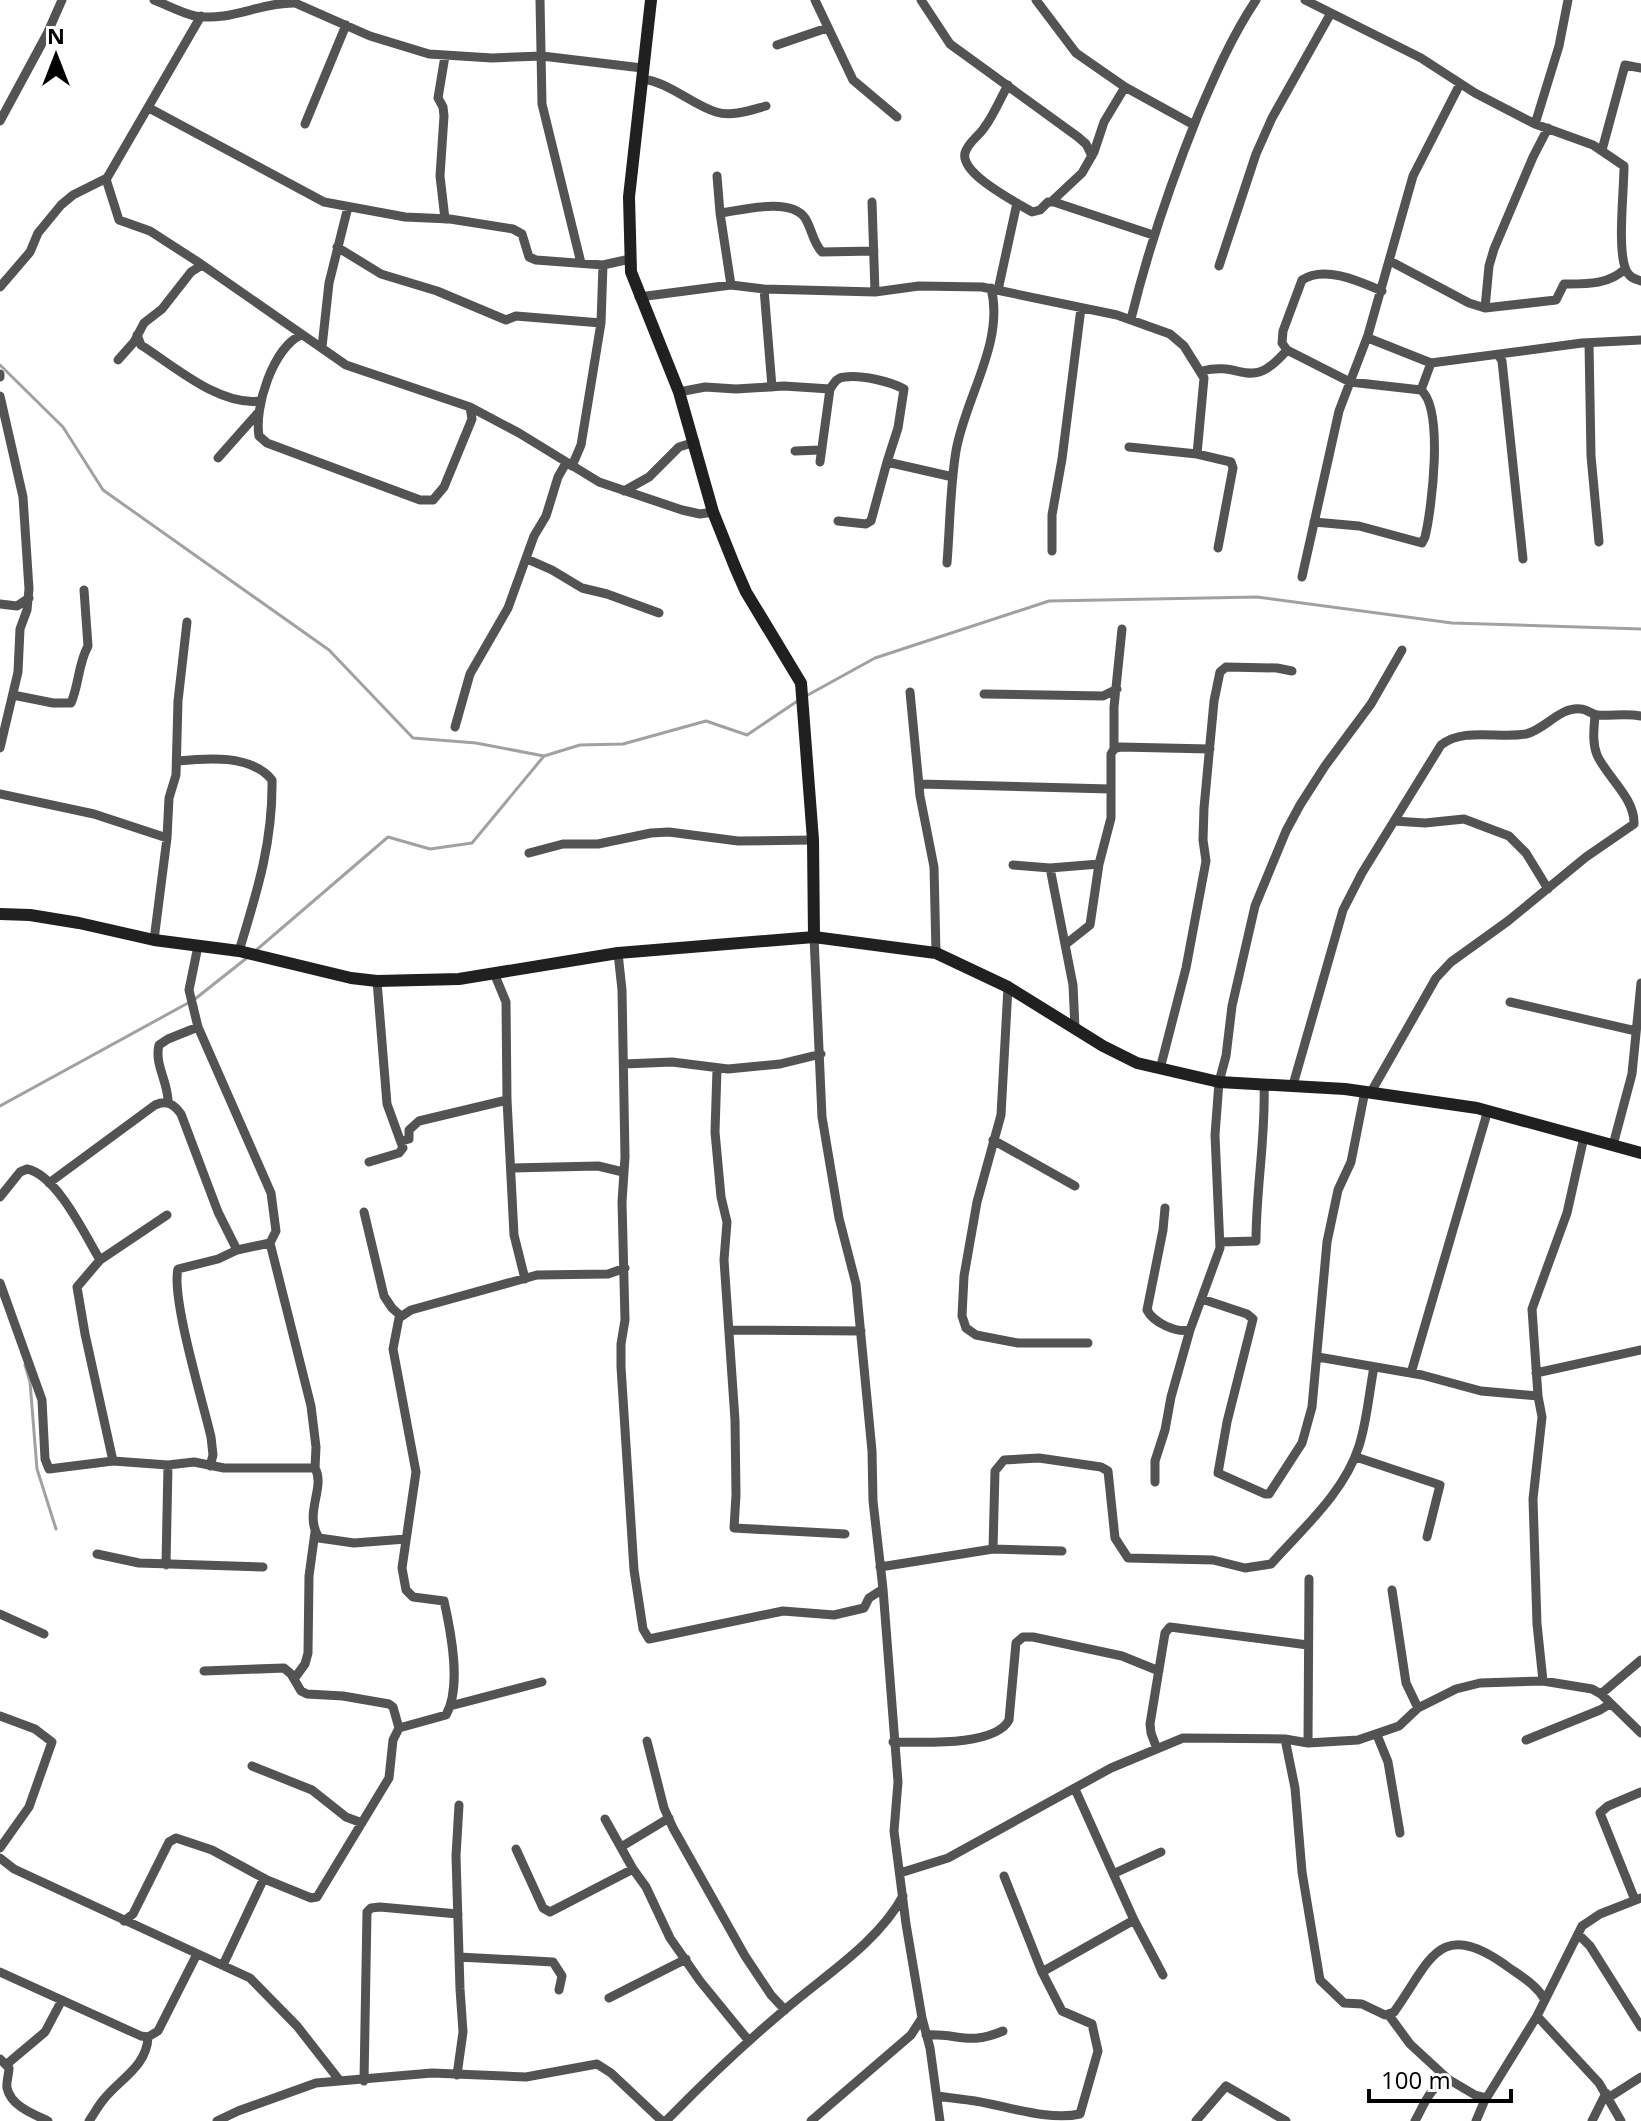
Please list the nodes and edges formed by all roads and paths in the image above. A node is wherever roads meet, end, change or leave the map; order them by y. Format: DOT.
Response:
graph roads {
  1 [pos="62,0"];
  2 [pos="154,0"];
  3 [pos="540,0"];
  4 [pos="651,0"];
  5 [pos="815,0"];
  6 [pos="921,0"];
  7 [pos="1036,0"];
  8 [pos="1256,0"];
  9 [pos="1305,0"];
  10 [pos="1568,0"];
  11 [pos="280,1"];
  12 [pos="1331,13"];
  13 [pos="201,16"];
  14 [pos="346,25"];
  15 [pos="827,28"];
  16 [pos="777,45"];
  17 [pos="445,56"];
  18 [pos="539,56"];
  19 [pos="1641,68"];
  20 [pos="642,74"];
  21 [pos="1460,84"];
  22 [pos="1008,85"];
  23 [pos="1125,87"];
  24 [pos="766,106"];
  25 [pos="149,108"];
  26 [pos="897,117"];
  27 [pos="0,121"];
  28 [pos="305,124"];
  29 [pos="1535,124"];
  30 [pos="1194,125"];
  31 [pos="1548,128"];
  32 [pos="1602,150"];
  33 [pos="1092,156"];
  34 [pos="717,176"];
  35 [pos="106,179"];
  36 [pos="872,202"];
  37 [pos="1051,202"];
  38 [pos="1017,203"];
  39 [pos="348,207"];
  40 [pos="720,213"];
  41 [pos="445,219"];
  42 [pos="1153,235"];
  43 [pos="337,247"];
  44 [pos="874,251"];
  45 [pos="630,259"];
  46 [pos="1390,261"];
  47 [pos="581,263"];
  48 [pos="202,265"];
  49 [pos="603,265"];
  50 [pos="1219,266"];
  51 [pos="1625,269"];
  52 [pos="1641,281"];
  53 [pos="731,285"];
  54 [pos="0,287"];
  55 [pos="764,289"];
  56 [pos="999,290"];
  57 [pos="1382,291"];
  58 [pos="875,292"];
  59 [pos="639,297"];
  60 [pos="996,306"];
  61 [pos="1081,308"];
  62 [pos="1485,308"];
  63 [pos="1131,319"];
  64 [pos="601,323"];
  65 [pos="137,335"];
  66 [pos="301,335"];
  67 [pos="1368,338"];
  68 [pos="1641,340"];
  69 [pos="319,342"];
  70 [pos="1589,343"];
  71 [pos="1287,350"];
  72 [pos="1501,357"];
  73 [pos="118,360"];
  74 [pos="1431,363"];
  75 [pos="1202,371"];
  76 [pos="1350,382"];
  77 [pos="772,387"];
  78 [pos="830,389"];
  79 [pos="1421,390"];
  80 [pos="679,392"];
  81 [pos="0,396"];
  82 [pos="259,401"];
  83 [pos="470,407"];
  84 [pos="257,414"];
  85 [pos="482,414"];
  86 [pos="472,419"];
  87 [pos="695,442"];
  88 [pos="1129,447"];
  89 [pos="820,450"];
  90 [pos="795,451"];
  91 [pos="1197,454"];
  92 [pos="218,458"];
  93 [pos="820,462"];
  94 [pos="887,462"];
  95 [pos="569,464"];
  96 [pos="953,477"];
  97 [pos="624,491"];
  98 [pos="713,512"];
  99 [pos="838,521"];
  100 [pos="1314,522"];
  101 [pos="1599,542"];
  102 [pos="1218,548"];
  103 [pos="1052,551"];
  104 [pos="527,559"];
  105 [pos="1523,559"];
  106 [pos="947,563"];
  107 [pos="1302,577"];
  108 [pos="84,590"];
  109 [pos="29,598"];
  110 [pos="0,604"];
  111 [pos="17,606"];
  112 [pos="659,613"];
  113 [pos="25,617"];
  114 [pos="187,622"];
  115 [pos="1122,629"];
  116 [pos="1402,650"];
  117 [pos="1292,671"];
  118 [pos="1117,689"];
  119 [pos="910,692"];
  120 [pos="984,694"];
  121 [pos="13,695"];
  122 [pos="1595,715"];
  123 [pos="1641,716"];
  124 [pos="455,727"];
  125 [pos="0,748"];
  126 [pos="1114,749"];
  127 [pos="1210,749"];
  128 [pos="177,761"];
  129 [pos="920,784"];
  130 [pos="1110,789"];
  131 [pos="0,794"];
  132 [pos="1638,819"];
  133 [pos="1394,821"];
  134 [pos="167,838"];
  135 [pos="813,840"];
  136 [pos="529,853"];
  137 [pos="1099,864"];
  138 [pos="1013,865"];
  139 [pos="1050,868"];
  140 [pos="1548,889"];
  141 [pos="0,914"];
  142 [pos="814,937"];
  143 [pos="154,940"];
  144 [pos="1066,944"];
  145 [pos="198,946"];
  146 [pos="239,951"];
  147 [pos="618,953"];
  148 [pos="936,953"];
  149 [pos="494,973"];
  150 [pos="377,981"];
  151 [pos="1641,983"];
  152 [pos="1008,987"];
  153 [pos="1510,1002"];
  154 [pos="198,1027"];
  155 [pos="1075,1028"];
  156 [pos="1636,1031"];
  157 [pos="821,1054"];
  158 [pos="624,1064"];
  159 [pos="717,1069"];
  160 [pos="1160,1069"];
  161 [pos="1219,1082"];
  162 [pos="1264,1084"];
  163 [pos="1293,1085"];
  164 [pos="1368,1092"];
  165 [pos="507,1100"];
  166 [pos="168,1103"];
  167 [pos="1488,1110"];
  168 [pos="1584,1137"];
  169 [pos="993,1140"];
  170 [pos="402,1141"];
  171 [pos="1613,1145"];
  172 [pos="1641,1153"];
  173 [pos="369,1162"];
  174 [pos="512,1168"];
  175 [pos="623,1172"];
  176 [pos="49,1183"];
  177 [pos="1075,1186"];
  178 [pos="0,1197"];
  179 [pos="1165,1208"];
  180 [pos="364,1212"];
  181 [pos="167,1215"];
  182 [pos="1220,1242"];
  183 [pos="270,1243"];
  184 [pos="237,1250"];
  185 [pos="100,1260"];
  186 [pos="625,1268"];
  187 [pos="525,1279"];
  188 [pos="0,1283"];
  189 [pos="1202,1299"];
  190 [pos="401,1316"];
  191 [pos="729,1330"];
  192 [pos="1190,1330"];
  193 [pos="861,1331"];
  194 [pos="1088,1343"];
  195 [pos="1641,1350"];
  196 [pos="1318,1357"];
  197 [pos="1374,1367"];
  198 [pos="1411,1373"];
  199 [pos="1536,1373"];
  200 [pos="1538,1396"];
  201 [pos="1356,1457"];
  202 [pos="113,1461"];
  203 [pos="168,1465"];
  204 [pos="210,1466"];
  205 [pos="315,1468"];
  206 [pos="1155,1482"];
  207 [pos="315,1532"];
  208 [pos="845,1534"];
  209 [pos="1427,1537"];
  210 [pos="406,1539"];
  211 [pos="993,1549"];
  212 [pos="1062,1551"];
  213 [pos="97,1554"];
  214 [pos="166,1565"];
  215 [pos="263,1567"];
  216 [pos="880,1567"];
  217 [pos="1309,1579"];
  218 [pos="883,1589"];
  219 [pos="1392,1590"];
  220 [pos="0,1614"];
  221 [pos="44,1634"];
  222 [pos="1308,1645"];
  223 [pos="1641,1660"];
  224 [pos="204,1671"];
  225 [pos="1159,1671"];
  226 [pos="294,1679"];
  227 [pos="1543,1681"];
  228 [pos="542,1682"];
  229 [pos="1601,1694"];
  230 [pos="1610,1704"];
  231 [pos="450,1706"];
  232 [pos="1418,1708"];
  233 [pos="0,1716"];
  234 [pos="399,1728"];
  235 [pos="1641,1733"];
  236 [pos="1377,1735"];
  237 [pos="1285,1739"];
  238 [pos="1526,1740"];
  239 [pos="647,1741"];
  240 [pos="893,1742"];
  241 [pos="1308,1743"];
  242 [pos="1157,1749"];
  243 [pos="252,1766"];
  244 [pos="1075,1789"];
  245 [pos="1641,1792"];
  246 [pos="459,1805"];
  247 [pos="669,1818"];
  248 [pos="605,1819"];
  249 [pos="362,1823"];
  250 [pos="1400,1833"];
  251 [pos="621,1847"];
  252 [pos="0,1848"];
  253 [pos="516,1849"];
  254 [pos="1161,1852"];
  255 [pos="0,1858"];
  256 [pos="633,1869"];
  257 [pos="900,1873"];
  258 [pos="1115,1873"];
  259 [pos="1004,1876"];
  260 [pos="264,1878"];
  261 [pos="903,1896"];
  262 [pos="1638,1899"];
  263 [pos="458,1914"];
  264 [pos="892,1915"];
  265 [pos="130,1920"];
  266 [pos="1134,1920"];
  267 [pos="906,1924"];
  268 [pos="1578,1934"];
  269 [pos="197,1954"];
  270 [pos="459,1957"];
  271 [pos="686,1959"];
  272 [pos="223,1965"];
  273 [pos="0,1972"];
  274 [pos="1042,1972"];
  275 [pos="1163,1975"];
  276 [pos="1538,1987"];
  277 [pos="1551,1988"];
  278 [pos="559,1990"];
  279 [pos="609,1998"];
  280 [pos="62,2000"];
  281 [pos="1545,2000"];
  282 [pos="785,2010"];
  283 [pos="1637,2013"];
  284 [pos="1388,2014"];
  285 [pos="1537,2016"];
  286 [pos="922,2018"];
  287 [pos="1641,2027"];
  288 [pos="1003,2031"];
  289 [pos="926,2035"];
  290 [pos="148,2037"];
  291 [pos="749,2041"];
  292 [pos="4,2061"];
  293 [pos="457,2075"];
  294 [pos="1641,2077"];
  295 [pos="1448,2079"];
  296 [pos="340,2081"];
  297 [pos="364,2081"];
  298 [pos="937,2096"];
  299 [pos="1607,2096"];
  300 [pos="1487,2098"];
  301 [pos="1059,2119"];
  302 [pos="48,2121"];
  303 [pos="89,2121"];
  304 [pos="217,2121"];
  305 [pos="664,2121"];
  306 [pos="811,2121"];
  307 [pos="940,2121"];
  308 [pos="1196,2121"];
  309 [pos="1286,2121"];
  310 [pos="1415,2121"];
  311 [pos="1476,2121"];
  312 [pos="1592,2121"];
  313 [pos="1621,2121"];
  1 -- 27 [label="street"];
  2 -- 13 [label="street"];
  3 -- 18 [label="street"];
  4 -- 20 [label="street"];
  5 -- 15 [label="street"];
  6 -- 22 [label="street"];
  7 -- 23 [label="street"];
  8 -- 30 [label="street"];
  9 -- 12 [label="street"];
  10 -- 29 [label="street"];
  11 -- 13 [label="street"];
  11 -- 14 [label="street"];
  12 -- 21 [label="street"];
  12 -- 50 [label="street"];
  13 -- 25 [label="street"];
  14 -- 17 [label="street"];
  14 -- 28 [label="street"];
  15 -- 16 [label="street"];
  15 -- 26 [label="street"];
  17 -- 18 [label="street"];
  17 -- 41 [label="street"];
  18 -- 20 [label="street"];
  18 -- 47 [label="street"];
  19 -- 32 [label="street"];
  20 -- 24 [label="street"];
  20 -- 45 [label="street"];
  21 -- 29 [label="street"];
  21 -- 46 [label="street"];
  22 -- 33 [label="street"];
  22 -- 38 [label="street"];
  23 -- 30 [label="street"];
  23 -- 33 [label="street"];
  25 -- 35 [label="street"];
  25 -- 39 [label="street"];
  29 -- 31 [label="street"];
  30 -- 42 [label="street"];
  31 -- 32 [label="street"];
  31 -- 62 [label="street"];
  32 -- 51 [label="street"];
  33 -- 37 [label="street"];
  34 -- 40 [label="street"];
  35 -- 48 [label="street"];
  35 -- 54 [label="street"];
  36 -- 44 [label="street"];
  37 -- 38 [label="street"];
  37 -- 42 [label="street"];
  38 -- 56 [label="street"];
  39 -- 41 [label="street"];
  39 -- 43 [label="street"];
  40 -- 44 [label="street"];
  40 -- 53 [label="street"];
  41 -- 47 [label="street"];
  42 -- 63 [label="street"];
  43 -- 64 [label="street"];
  43 -- 69 [label="street"];
  44 -- 58 [label="street"];
  45 -- 49 [label="street"];
  45 -- 59 [label="street"];
  46 -- 57 [label="street"];
  46 -- 62 [label="street"];
  47 -- 49 [label="street"];
  48 -- 65 [label="street"];
  48 -- 66 [label="street"];
  49 -- 64 [label="street"];
  51 -- 52 [label="street"];
  51 -- 62 [label="street"];
  53 -- 55 [label="street"];
  53 -- 59 [label="street"];
  55 -- 58 [label="street"];
  55 -- 77 [label="street"];
  56 -- 58 [label="street"];
  56 -- 60 [label="street"];
  56 -- 60 [label="street"];
  56 -- 61 [label="street"];
  57 -- 67 [label="street"];
  57 -- 71 [label="street"];
  59 -- 80 [label="street"];
  60 -- 96 [label="street"];
  61 -- 63 [label="street"];
  61 -- 103 [label="street"];
  63 -- 75 [label="street"];
  64 -- 95 [label="street"];
  65 -- 73 [label="street"];
  65 -- 82 [label="street"];
  66 -- 69 [label="street"];
  66 -- 82 [label="street"];
  67 -- 74 [label="street"];
  67 -- 76 [label="street"];
  68 -- 70 [label="street"];
  69 -- 83 [label="street"];
  70 -- 72 [label="street"];
  70 -- 101 [label="street"];
  71 -- 75 [label="street"];
  71 -- 76 [label="street"];
  72 -- 74 [label="street"];
  72 -- 105 [label="street"];
  74 -- 79 [label="street"];
  75 -- 91 [label="street"];
  76 -- 79 [label="street"];
  76 -- 100 [label="street"];
  77 -- 78 [label="street"];
  77 -- 80 [label="street"];
  78 -- 89 [label="street"];
  78 -- 94 [label="street"];
  79 -- 100 [label="street"];
  80 -- 87 [label="street"];
  81 -- 109 [label="street"];
  82 -- 84 [label="street"];
  83 -- 85 [label="street"];
  83 -- 86 [label="street"];
  84 -- 86 [label="street"];
  84 -- 92 [label="street"];
  85 -- 86 [label="street"];
  85 -- 95 [label="street"];
  87 -- 97 [label="street"];
  87 -- 98 [label="street"];
  88 -- 91 [label="street"];
  89 -- 90 [label="street"];
  89 -- 93 [label="street"];
  91 -- 102 [label="street"];
  94 -- 96 [label="street"];
  94 -- 99 [label="street"];
  95 -- 97 [label="street"];
  95 -- 104 [label="street"];
  96 -- 106 [label="street"];
  97 -- 98 [label="street"];
  98 -- 135 [label="street"];
  100 -- 107 [label="street"];
  104 -- 112 [label="street"];
  104 -- 124 [label="street"];
  108 -- 121 [label="street"];
  109 -- 111 [label="street"];
  109 -- 113 [label="street"];
  110 -- 111 [label="street"];
  111 -- 113 [label="street"];
  113 -- 121 [label="street"];
  114 -- 128 [label="street"];
  115 -- 118 [label="street"];
  116 -- 161 [label="street"];
  117 -- 127 [label="street"];
  118 -- 120 [label="street"];
  118 -- 126 [label="street"];
  119 -- 129 [label="street"];
  121 -- 125 [label="street"];
  122 -- 123 [label="street"];
  122 -- 132 [label="street"];
  122 -- 133 [label="street"];
  126 -- 127 [label="street"];
  126 -- 130 [label="street"];
  127 -- 160 [label="street"];
  128 -- 134 [label="street"];
  128 -- 146 [label="street"];
  129 -- 130 [label="street"];
  129 -- 148 [label="street"];
  130 -- 137 [label="street"];
  131 -- 134 [label="street"];
  132 -- 140 [label="street"];
  133 -- 140 [label="street"];
  133 -- 163 [label="street"];
  134 -- 143 [label="street"];
  135 -- 136 [label="street"];
  135 -- 142 [label="street"];
  137 -- 139 [label="street"];
  137 -- 144 [label="street"];
  138 -- 139 [label="street"];
  139 -- 144 [label="street"];
  140 -- 164 [label="street"];
  141 -- 143 [label="street"];
  142 -- 147 [label="street"];
  142 -- 148 [label="street"];
  142 -- 157 [label="street"];
  143 -- 145 [label="street"];
  144 -- 155 [label="street"];
  145 -- 146 [label="street"];
  145 -- 154 [label="street"];
  146 -- 150 [label="street"];
  147 -- 149 [label="street"];
  147 -- 158 [label="street"];
  148 -- 152 [label="street"];
  149 -- 150 [label="street"];
  149 -- 165 [label="street"];
  150 -- 170 [label="street"];
  151 -- 156 [label="street"];
  152 -- 155 [label="street"];
  152 -- 169 [label="street"];
  153 -- 156 [label="street"];
  154 -- 166 [label="street"];
  154 -- 183 [label="street"];
  155 -- 160 [label="street"];
  156 -- 171 [label="street"];
  157 -- 159 [label="street"];
  157 -- 193 [label="street"];
  158 -- 159 [label="street"];
  158 -- 175 [label="street"];
  159 -- 191 [label="street"];
  160 -- 161 [label="street"];
  161 -- 162 [label="street"];
  161 -- 182 [label="street"];
  162 -- 163 [label="street"];
  162 -- 182 [label="street"];
  163 -- 164 [label="street"];
  164 -- 167 [label="street"];
  164 -- 196 [label="street"];
  165 -- 170 [label="street"];
  165 -- 174 [label="street"];
  166 -- 176 [label="street"];
  166 -- 184 [label="street"];
  167 -- 168 [label="street"];
  167 -- 198 [label="street"];
  168 -- 171 [label="street"];
  168 -- 199 [label="street"];
  169 -- 177 [label="street"];
  169 -- 194 [label="street"];
  170 -- 173 [label="street"];
  171 -- 172 [label="street"];
  174 -- 175 [label="street"];
  174 -- 187 [label="street"];
  175 -- 186 [label="street"];
  176 -- 178 [label="street"];
  176 -- 185 [label="street"];
  179 -- 192 [label="street"];
  180 -- 190 [label="street"];
  181 -- 185 [label="street"];
  182 -- 189 [label="street"];
  183 -- 184 [label="street"];
  183 -- 205 [label="street"];
  184 -- 204 [label="street"];
  185 -- 202 [label="street"];
  186 -- 187 [label="street"];
  186 -- 218 [label="street"];
  187 -- 190 [label="street"];
  188 -- 202 [label="street"];
  189 -- 192 [label="street"];
  189 -- 196 [label="street"];
  190 -- 210 [label="street"];
  191 -- 193 [label="street"];
  191 -- 208 [label="street"];
  192 -- 206 [label="street"];
  193 -- 216 [label="street"];
  195 -- 199 [label="street"];
  196 -- 197 [label="street"];
  197 -- 198 [label="street"];
  197 -- 201 [label="street"];
  198 -- 200 [label="street"];
  199 -- 200 [label="street"];
  200 -- 227 [label="street"];
  201 -- 209 [label="street"];
  201 -- 211 [label="street"];
  202 -- 203 [label="street"];
  203 -- 204 [label="street"];
  203 -- 214 [label="street"];
  204 -- 205 [label="street"];
  205 -- 207 [label="street"];
  207 -- 210 [label="street"];
  207 -- 226 [label="street"];
  210 -- 231 [label="street"];
  211 -- 212 [label="street"];
  211 -- 216 [label="street"];
  213 -- 214 [label="street"];
  214 -- 215 [label="street"];
  216 -- 218 [label="street"];
  217 -- 222 [label="street"];
  218 -- 240 [label="street"];
  219 -- 232 [label="street"];
  220 -- 221 [label="street"];
  222 -- 225 [label="street"];
  222 -- 241 [label="street"];
  223 -- 229 [label="street"];
  224 -- 226 [label="street"];
  225 -- 240 [label="street"];
  225 -- 242 [label="street"];
  226 -- 234 [label="street"];
  227 -- 229 [label="street"];
  227 -- 232 [label="street"];
  228 -- 231 [label="street"];
  229 -- 230 [label="street"];
  230 -- 235 [label="street"];
  230 -- 238 [label="street"];
  231 -- 234 [label="street"];
  232 -- 236 [label="street"];
  233 -- 252 [label="street"];
  234 -- 249 [label="street"];
  236 -- 241 [label="street"];
  236 -- 250 [label="street"];
  237 -- 241 [label="street"];
  237 -- 242 [label="street"];
  237 -- 284 [label="street"];
  239 -- 247 [label="street"];
  240 -- 257 [label="street"];
  242 -- 244 [label="street"];
  243 -- 249 [label="street"];
  244 -- 257 [label="street"];
  244 -- 258 [label="street"];
  245 -- 262 [label="street"];
  246 -- 263 [label="street"];
  247 -- 251 [label="street"];
  247 -- 282 [label="street"];
  248 -- 251 [label="street"];
  249 -- 260 [label="street"];
  251 -- 256 [label="street"];
  253 -- 256 [label="street"];
  254 -- 258 [label="street"];
  255 -- 265 [label="street"];
  256 -- 271 [label="street"];
  257 -- 261 [label="street"];
  258 -- 266 [label="street"];
  259 -- 274 [label="street"];
  260 -- 265 [label="street"];
  260 -- 272 [label="street"];
  261 -- 264 [label="street"];
  261 -- 267 [label="street"];
  262 -- 268 [label="street"];
  263 -- 270 [label="street"];
  263 -- 297 [label="street"];
  264 -- 267 [label="street"];
  264 -- 282 [label="street"];
  265 -- 269 [label="street"];
  266 -- 274 [label="street"];
  266 -- 275 [label="street"];
  267 -- 286 [label="street"];
  268 -- 277 [label="street"];
  268 -- 283 [label="street"];
  269 -- 272 [label="street"];
  269 -- 290 [label="street"];
  270 -- 278 [label="street"];
  270 -- 293 [label="street"];
  271 -- 279 [label="street"];
  271 -- 291 [label="street"];
  272 -- 296 [label="street"];
  273 -- 280 [label="street"];
  274 -- 301 [label="street"];
  276 -- 277 [label="street"];
  276 -- 281 [label="street"];
  276 -- 284 [label="street"];
  277 -- 281 [label="street"];
  280 -- 290 [label="street"];
  280 -- 292 [label="street"];
  281 -- 285 [label="street"];
  282 -- 291 [label="street"];
  283 -- 287 [label="street"];
  284 -- 295 [label="street"];
  285 -- 299 [label="street"];
  285 -- 300 [label="street"];
  286 -- 289 [label="street"];
  286 -- 306 [label="street"];
  288 -- 289 [label="street"];
  289 -- 298 [label="street"];
  290 -- 303 [label="street"];
  291 -- 305 [label="street"];
  292 -- 302 [label="street"];
  293 -- 297 [label="street"];
  293 -- 305 [label="street"];
  294 -- 299 [label="street"];
  295 -- 300 [label="street"];
  295 -- 310 [label="street"];
  296 -- 297 [label="street"];
  296 -- 304 [label="street"];
  298 -- 301 [label="street"];
  298 -- 307 [label="street"];
  299 -- 312 [label="street"];
  299 -- 313 [label="street"];
  300 -- 311 [label="street"];
  308 -- 309 [label="street"];
}
